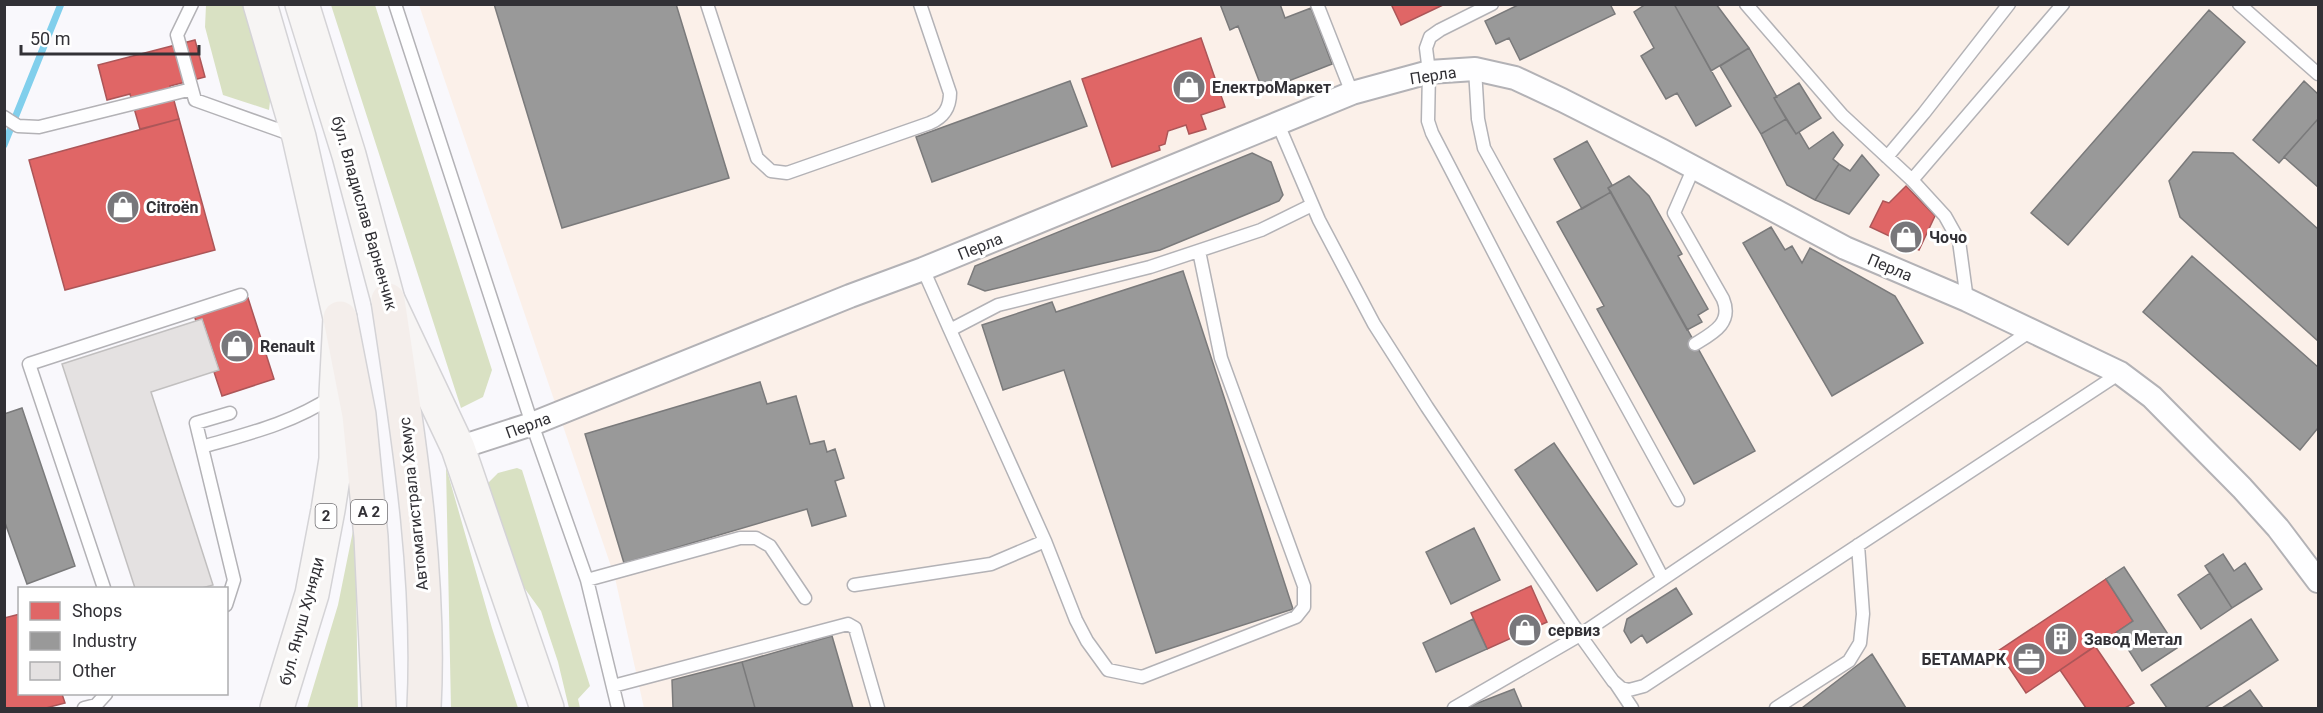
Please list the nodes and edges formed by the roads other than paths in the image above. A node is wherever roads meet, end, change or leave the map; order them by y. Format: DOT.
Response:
graph roads {
  1 [pos="192,4"];
  2 [pos="260,4"];
  3 [pos="302,4"];
  4 [pos="395,4"];
  5 [pos="707,4"];
  6 [pos="920,4"];
  7 [pos="1317,4"];
  8 [pos="1492,4"];
  9 [pos="1746,4"];
  10 [pos="1994,4"];
  11 [pos="2009,4"];
  12 [pos="2063,4"];
  13 [pos="2239,4"];
  14 [pos="1995,21"];
  15 [pos="1475,69"];
  16 [pos="1430,72"];
  17 [pos="2319,74"];
  18 [pos="192,89"];
  19 [pos="1352,93"];
  20 [pos="4,117"];
  21 [pos="1278,124"];
  22 [pos="299,137"];
  23 [pos="1887,157"];
  24 [pos="1694,167"];
  25 [pos="1912,180"];
  26 [pos="1312,205"];
  27 [pos="1199,251"];
  28 [pos="923,269"];
  29 [pos="241,295"];
  30 [pos="388,300"];
  31 [pos="1967,300"];
  32 [pos="340,318"];
  33 [pos="950,330"];
  34 [pos="2032,330"];
  35 [pos="1695,344"];
  36 [pos="2120,373"];
  37 [pos="336,394"];
  38 [pos="230,413"];
  39 [pos="532,424"];
  40 [pos="202,447"];
  41 [pos="458,448"];
  42 [pos="1678,500"];
  43 [pos="1045,541"];
  44 [pos="1858,545"];
  45 [pos="1663,579"];
  46 [pos="587,580"];
  47 [pos="2319,581"];
  48 [pos="854,585"];
  49 [pos="104,587"];
  50 [pos="805,598"];
  51 [pos="228,599"];
  52 [pos="1580,635"];
  53 [pos="426,662"];
  54 [pos="1613,681"];
  55 [pos="613,686"];
  56 [pos="104,695"];
  57 [pos="84,708"];
  58 [pos="277,708"];
  59 [pos="379,708"];
  60 [pos="424,708"];
  61 [pos="435,708"];
  62 [pos="548,708"];
  63 [pos="618,708"];
  64 [pos="878,708"];
  65 [pos="1454,708"];
  66 [pos="1632,708"];
  67 [pos="1776,708"];
  1 -- 18 [label="lane"];
  2 -- 22 [label="main road"];
  3 -- 30 [label="main road, бул. Владислав Варненчик"];
  4 -- 39 [label="lane"];
  5 -- 6 [label="lane"];
  7 -- 19 [label="lane"];
  8 -- 16 [label="lane"];
  9 -- 23 [label="lane"];
  10 -- 14 [label="lane"];
  11 -- 14 [label="lane"];
  12 -- 25 [label="lane"];
  13 -- 17 [label="lane"];
  14 -- 23 [label="lane"];
  15 -- 16 [label="street, Перла"];
  15 -- 24 [label="street, Перла"];
  15 -- 42 [label="lane"];
  16 -- 19 [label="street, Перла"];
  16 -- 45 [label="lane"];
  18 -- 20 [label="lane"];
  18 -- 22 [label="lane"];
  19 -- 21 [label="street, Перла"];
  21 -- 26 [label="lane"];
  21 -- 28 [label="street, Перла"];
  22 -- 32 [label="main road"];
  23 -- 25 [label="lane"];
  24 -- 31 [label="street, Перла"];
  24 -- 35 [label="lane"];
  25 -- 31 [label="lane"];
  26 -- 27 [label="lane"];
  26 -- 52 [label="lane"];
  27 -- 33 [label="lane"];
  27 -- 43 [label="lane"];
  28 -- 33 [label="lane"];
  28 -- 39 [label="street, Перла"];
  29 -- 49 [label="lane"];
  30 -- 41 [label="main road, бул. Владислав Варненчик"];
  30 -- 53 [label="highway, Автомагистрала Хемус"];
  31 -- 34 [label="street, Перла"];
  32 -- 37 [label="main road, бул. Януш Хуняди / 2"];
  32 -- 59 [label="highway, A 2"];
  33 -- 43 [label="lane"];
  34 -- 36 [label="street, Перла"];
  34 -- 45 [label="lane"];
  36 -- 44 [label="lane"];
  36 -- 47 [label="street, Перла"];
  37 -- 40 [label="lane"];
  37 -- 58 [label="main road, бул. Януш Хуняди / 2"];
  38 -- 40 [label="lane"];
  39 -- 41 [label="street, Перла"];
  39 -- 46 [label="lane"];
  40 -- 51 [label="lane"];
  41 -- 62 [label="main road, бул. Владислав Варненчик"];
  43 -- 48 [label="lane"];
  44 -- 54 [label="lane"];
  44 -- 67 [label="lane"];
  45 -- 52 [label="lane"];
  46 -- 50 [label="lane"];
  46 -- 55 [label="lane"];
  52 -- 54 [label="lane"];
  52 -- 65 [label="lane"];
  53 -- 60 [label="highway, Автомагистрала Хемус"];
  53 -- 61 [label="main road"];
  54 -- 66 [label="lane"];
  55 -- 63 [label="lane"];
  55 -- 64 [label="lane"];
  56 -- 57 [label="lane"];
}
